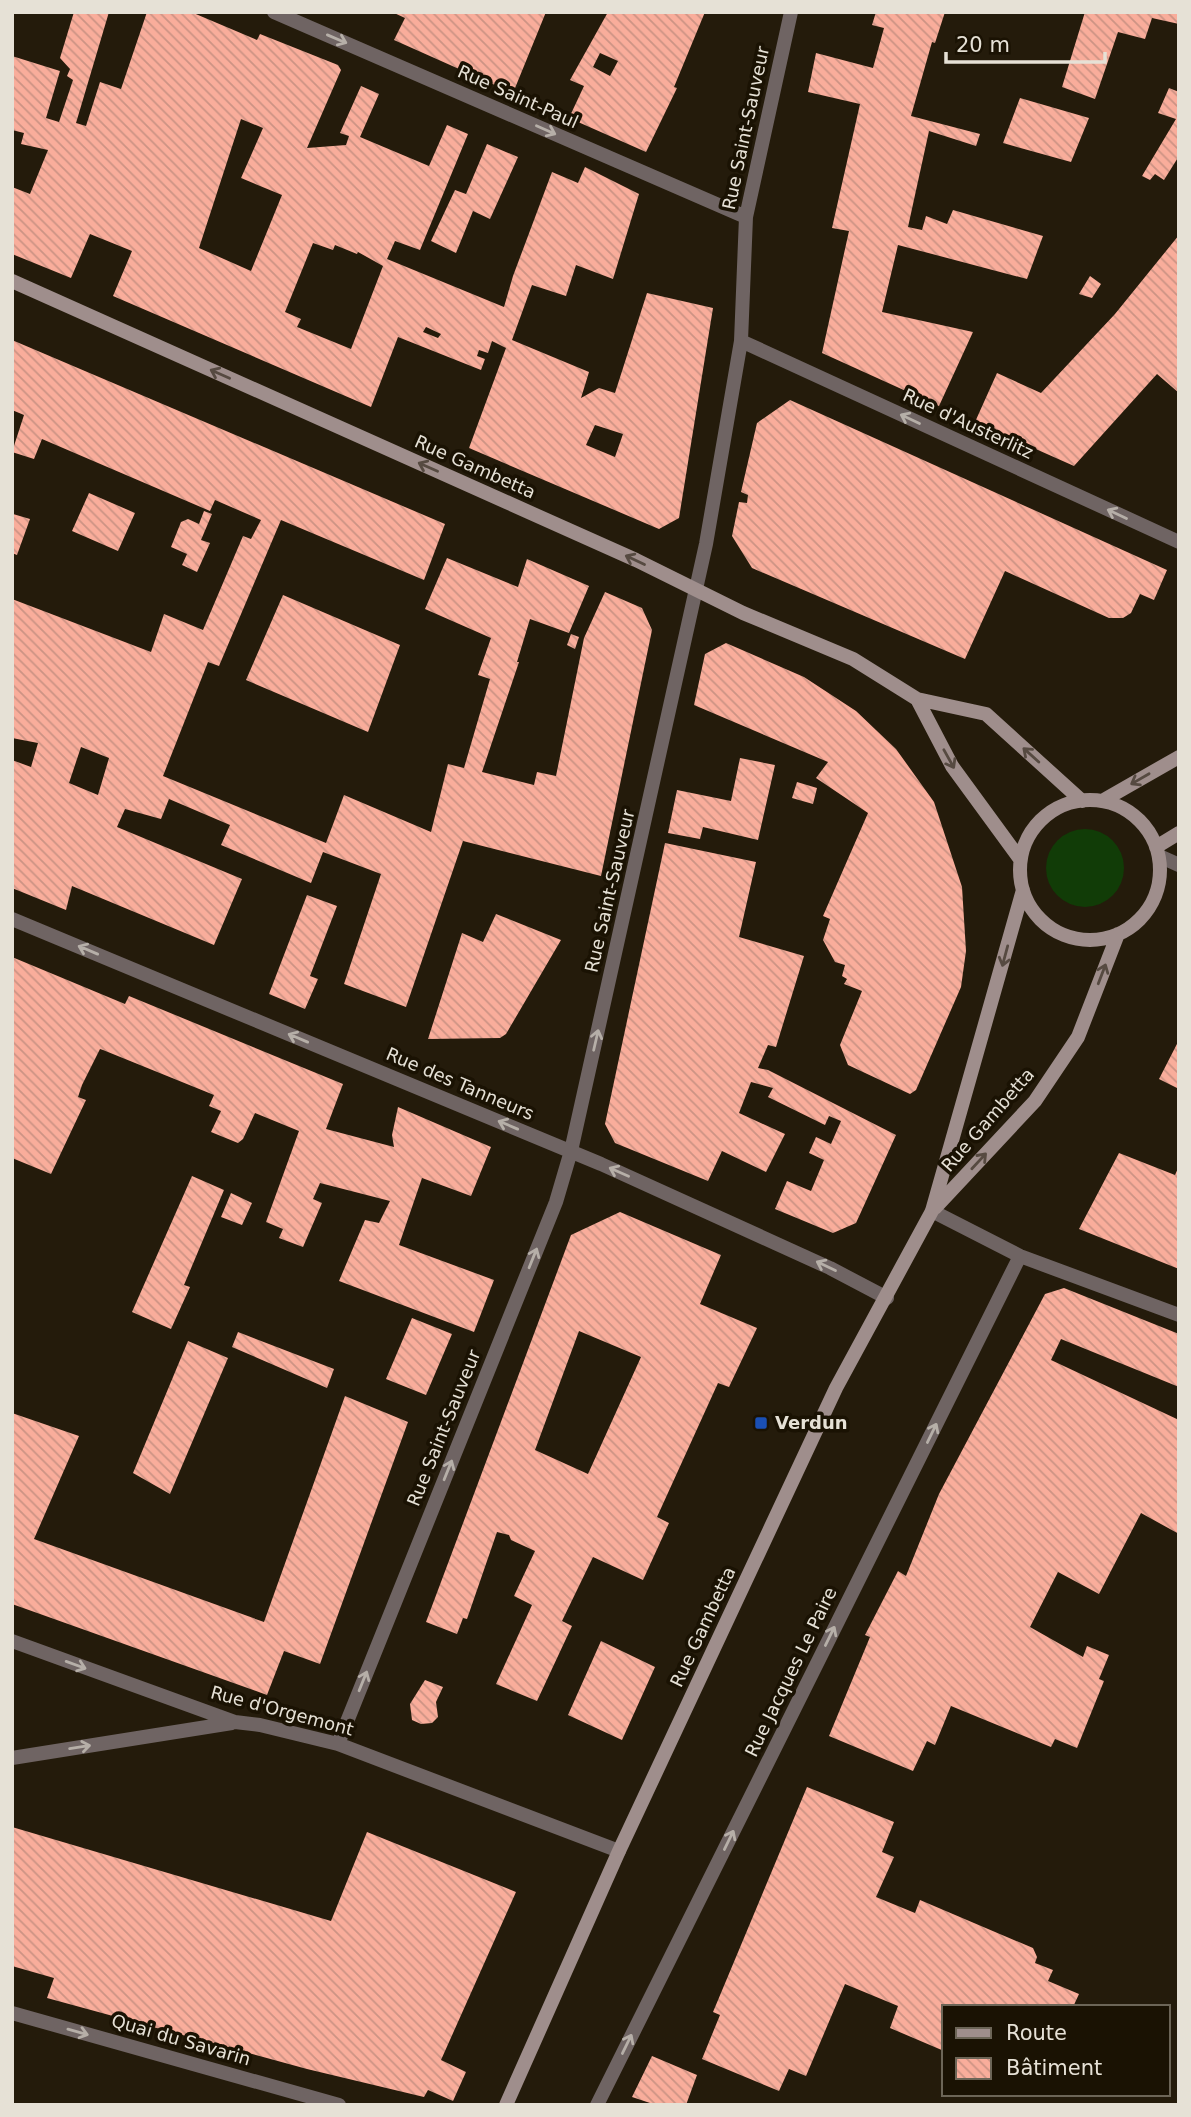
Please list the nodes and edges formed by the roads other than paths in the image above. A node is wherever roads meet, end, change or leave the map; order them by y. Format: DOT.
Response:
graph roads {
  1 [pos="274,12"];
  2 [pos="791,12"];
  3 [pos="746,217"];
  4 [pos="12,281"];
  5 [pos="741,341"];
  6 [pos="1179,542"];
  7 [pos="696,590"];
  8 [pos="917,699"];
  9 [pos="1179,757"];
  10 [pos="1102,800"];
  11 [pos="1082,801"];
  12 [pos="1179,833"];
  13 [pos="1157,852"];
  14 [pos="1020,859"];
  15 [pos="1179,865"];
  16 [pos="1023,890"];
  17 [pos="12,919"];
  18 [pos="1118,934"];
  19 [pos="571,1151"];
  20 [pos="932,1211"];
  21 [pos="1020,1256"];
  22 [pos="887,1298"];
  23 [pos="1179,1315"];
  24 [pos="12,1641"];
  25 [pos="234,1722"];
  26 [pos="338,1744"];
  27 [pos="12,1758"];
  28 [pos="619,1851"];
  29 [pos="12,2013"];
  30 [pos="339,2105"];
  31 [pos="506,2105"];
  32 [pos="597,2105"];
  1 -- 3 [label="street, Rue Saint-Paul, one-way"];
  2 -- 3 [label="street, Rue Saint-Sauveur"];
  3 -- 5 [label="street, Rue Saint-Sauveur"];
  7 -- 4 [label="main road, Rue Gambetta, one-way"];
  6 -- 5 [label="street, Rue d'Austerlitz, one-way"];
  5 -- 7 [label="street, Rue Saint-Sauveur"];
  7 -- 8 [label="main road, Rue Gambetta"];
  19 -- 7 [label="street, Rue Saint-Sauveur, one-way"];
  11 -- 8 [label="main road, Rue Gambetta, one-way"];
  8 -- 14 [label="main road, one-way"];
  9 -- 10 [label="main road, one-way"];
  10 -- 11 [label="main road"];
  10 -- 13 [label="main road"];
  11 -- 14 [label="main road"];
  12 -- 13 [label="main road"];
  13 -- 15 [label="street"];
  13 -- 18 [label="main road"];
  14 -- 16 [label="main road"];
  16 -- 18 [label="main road"];
  16 -- 20 [label="main road, Rue Gambetta, one-way"];
  19 -- 17 [label="street, Rue des Tanneurs, one-way"];
  20 -- 18 [label="main road, Rue Gambetta, one-way"];
  22 -- 19 [label="street, Rue des Tanneurs, one-way"];
  26 -- 19 [label="street, Rue Saint-Sauveur, one-way"];
  20 -- 21 [label="street"];
  20 -- 22 [label="main road, Rue Gambetta"];
  21 -- 23 [label="street"];
  32 -- 21 [label="street, Rue Jacques Le Paire, one-way"];
  22 -- 28 [label="main road, Rue Gambetta"];
  24 -- 25 [label="street, Rue d'Orgemont, one-way"];
  25 -- 26 [label="street, Rue d'Orgemont"];
  27 -- 25 [label="street, one-way"];
  26 -- 28 [label="street, Rue d'Orgemont"];
  28 -- 31 [label="main road, Rue Gambetta"];
  29 -- 30 [label="street, Quai du Savarin, one-way"];
}
